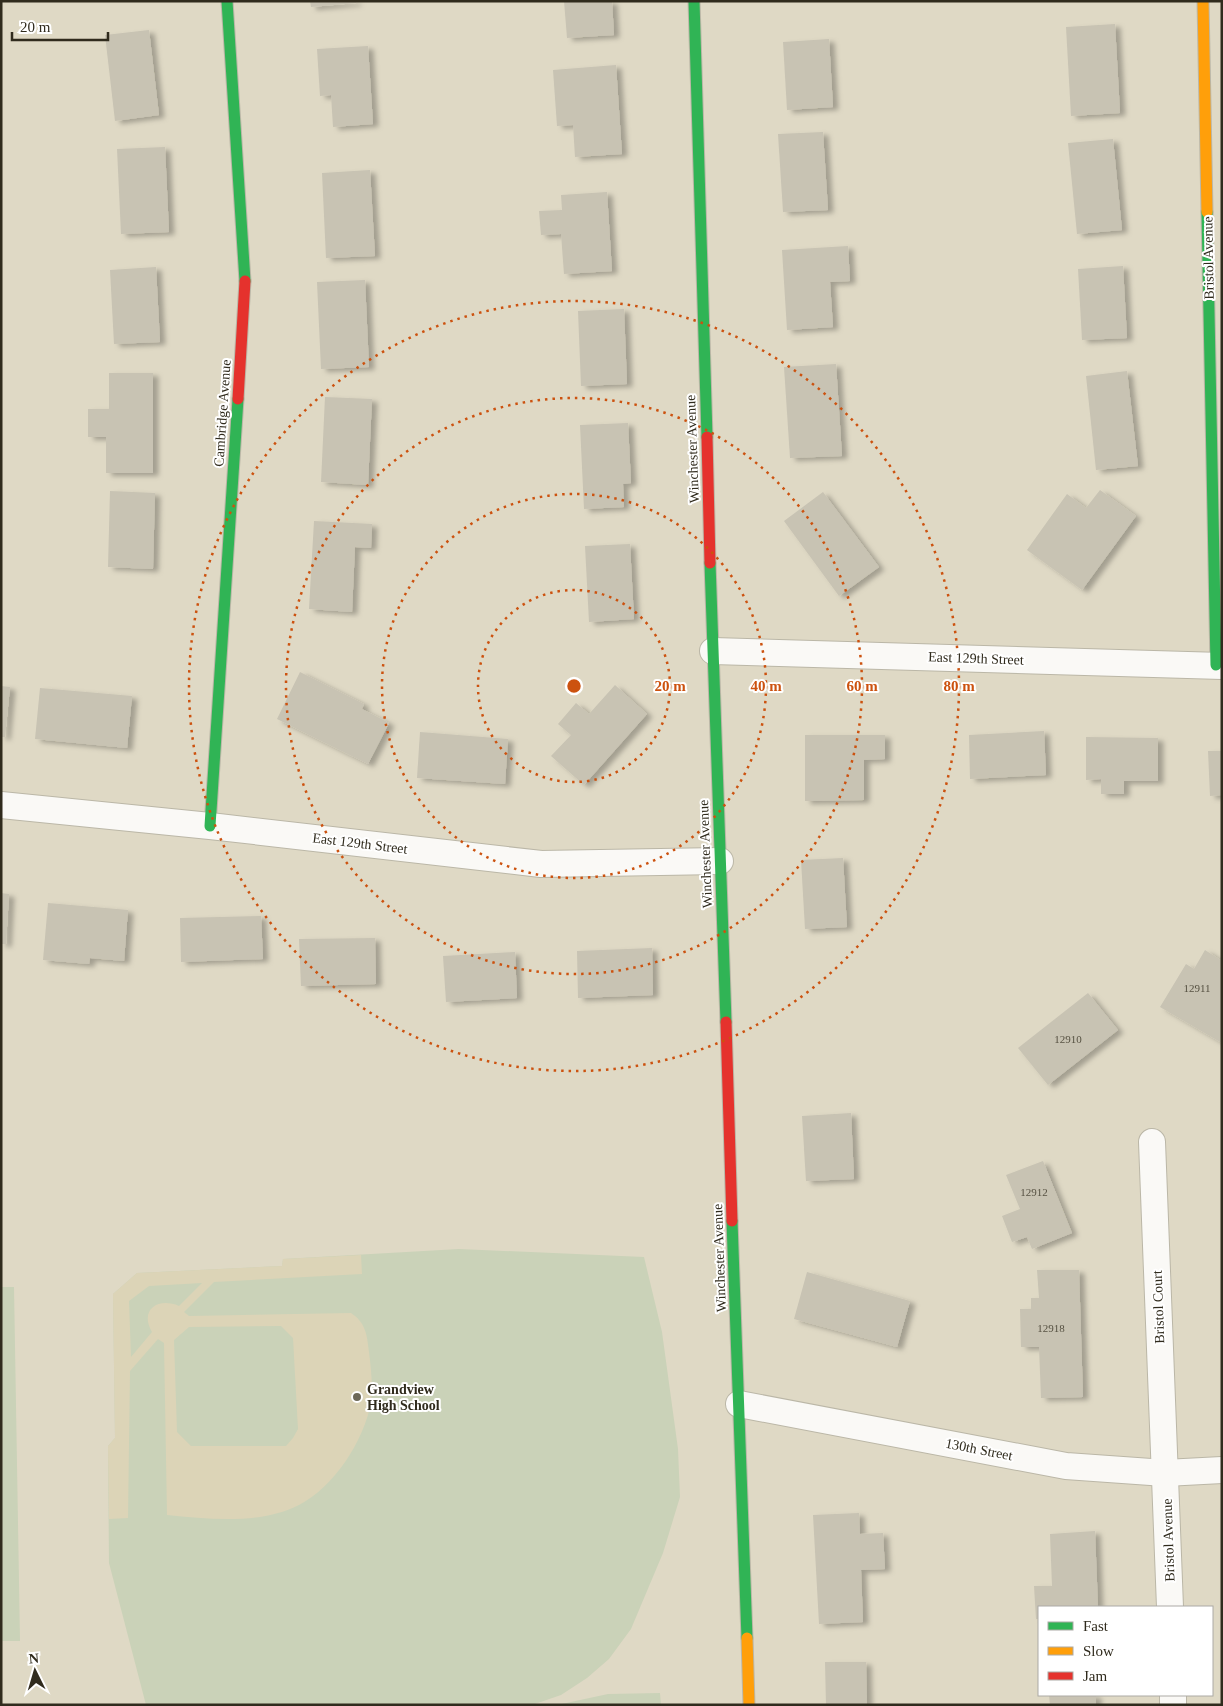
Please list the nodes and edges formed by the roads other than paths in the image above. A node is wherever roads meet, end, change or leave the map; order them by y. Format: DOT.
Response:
graph roads {
  1 [pos="227,1"];
  2 [pos="694,1"];
  3 [pos="1203,1"];
  4 [pos="721,651"];
  5 [pos="1219,666"];
  6 [pos="1,805"];
  7 [pos="210,826"];
  8 [pos="720,860"];
  9 [pos="1152,1142"];
  10 [pos="739,1404"];
  11 [pos="1222,1470"];
  12 [pos="1165,1473"];
  13 [pos="1170,1606"];
  14 [pos="749,1705"];
  1 -- 7 [label="street, Cambridge Avenue"];
  2 -- 4 [label="street, Winchester Avenue"];
  3 -- 5 [label="street, Bristol Avenue"];
  4 -- 5 [label="street, East 129th Street"];
  4 -- 8 [label="street, Winchester Avenue"];
  6 -- 7 [label="street, East 129th Street"];
  7 -- 8 [label="street, East 129th Street"];
  8 -- 10 [label="street, Winchester Avenue"];
  9 -- 12 [label="street, Bristol Court"];
  10 -- 12 [label="street, 130th Street"];
  10 -- 14 [label="street, Winchester Avenue"];
  11 -- 12 [label="street, 130th Street"];
  12 -- 13 [label="street, Bristol Avenue"];
}
